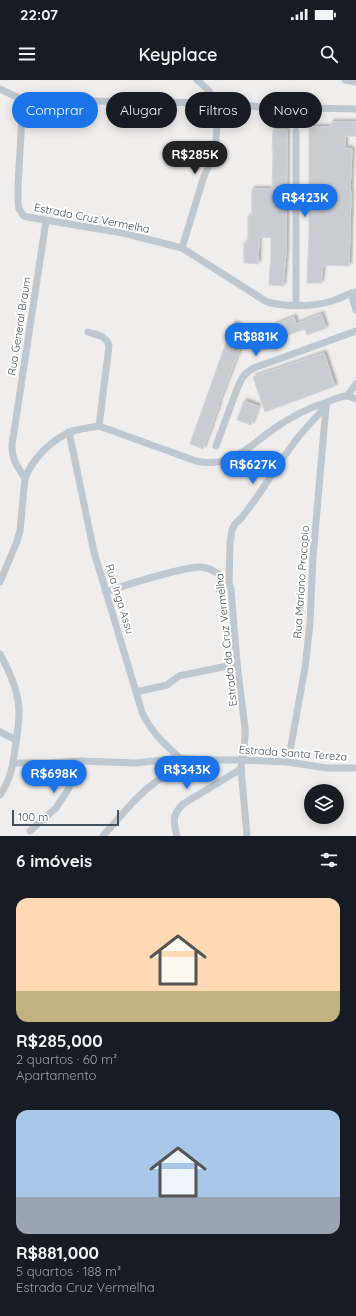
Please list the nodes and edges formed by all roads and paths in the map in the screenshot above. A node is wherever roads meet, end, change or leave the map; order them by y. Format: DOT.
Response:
graph roads {
  1 [pos="197,80"];
  2 [pos="345,80"];
  3 [pos="356,82"];
  4 [pos="0,89"];
  5 [pos="209,92"];
  6 [pos="12,95"];
  7 [pos="98,101"];
  8 [pos="185,102"];
  9 [pos="251,106"];
  10 [pos="356,109"];
  11 [pos="21,128"];
  12 [pos="217,128"];
  13 [pos="296,131"];
  14 [pos="46,221"];
  15 [pos="182,248"];
  16 [pos="354,293"];
  17 [pos="296,305"];
  18 [pos="356,310"];
  19 [pos="356,331"];
  20 [pos="88,332"];
  21 [pos="356,384"];
  22 [pos="347,396"];
  23 [pos="356,399"];
  24 [pos="326,404"];
  25 [pos="99,426"];
  26 [pos="69,432"];
  27 [pos="216,446"];
  28 [pos="25,478"];
  29 [pos="0,582"];
  30 [pos="229,583"];
  31 [pos="106,592"];
  32 [pos="0,654"];
  33 [pos="237,664"];
  34 [pos="136,692"];
  35 [pos="0,732"];
  36 [pos="16,740"];
  37 [pos="180,758"];
  38 [pos="202,760"];
  39 [pos="242,760"];
  40 [pos="82,761"];
  41 [pos="288,762"];
  42 [pos="13,763"];
  43 [pos="356,768"];
  44 [pos="241,769"];
  45 [pos="0,795"];
  46 [pos="30,830"];
  47 [pos="176,833"];
  48 [pos="104,836"];
  49 [pos="170,836"];
  50 [pos="247,836"];
  1 -- 5 [label="street"];
  2 -- 3 [label="street"];
  4 -- 6 [label="street"];
  7 -- 8 [label="street"];
  9 -- 10 [label="street"];
  11 -- 14 [label="street, Estrada Cruz Vermelha"];
  12 -- 15 [label="street"];
  13 -- 17 [label="street"];
  14 -- 15 [label="street, Estrada Cruz Vermelha"];
  14 -- 28 [label="street, Rua General Braum"];
  15 -- 17 [label="street, Estrada Cruz Vermelha"];
  16 -- 17 [label="street, Estrada Cruz Vermelha"];
  16 -- 18 [label="street"];
  19 -- 27 [label="street"];
  20 -- 25 [label="street"];
  21 -- 22 [label="street"];
  22 -- 23 [label="street"];
  22 -- 24 [label="street"];
  24 -- 25 [label="street"];
  24 -- 30 [label="street, Estrada da Cruz Vermelha"];
  24 -- 41 [label="street, Rua Mariano Procopio"];
  25 -- 26 [label="street"];
  26 -- 28 [label="street"];
  26 -- 31 [label="street, Rua Inga Assu"];
  28 -- 29 [label="street"];
  30 -- 31 [label="street"];
  30 -- 33 [label="street, Estrada da Cruz Vermelha"];
  31 -- 34 [label="street, Rua Inga Assu"];
  32 -- 36 [label="street"];
  33 -- 34 [label="street"];
  33 -- 39 [label="street, Estrada da Cruz Vermelha"];
  34 -- 37 [label="street, Rua Inga Assu"];
  35 -- 36 [label="street"];
  36 -- 42 [label="street"];
  37 -- 38 [label="street, Estrada Santa Tereza"];
  37 -- 40 [label="street, Estrada Santa Tereza"];
  38 -- 39 [label="street, Estrada Santa Tereza"];
  38 -- 48 [label="street"];
  39 -- 41 [label="street, Estrada Santa Tereza"];
  39 -- 44 [label="street"];
  40 -- 42 [label="street, Estrada Santa Tereza"];
  40 -- 46 [label="street"];
  41 -- 43 [label="street, Estrada Santa Tereza"];
  42 -- 45 [label="street"];
  44 -- 47 [label="street"];
  44 -- 50 [label="street"];
  47 -- 49 [label="street"];
}
